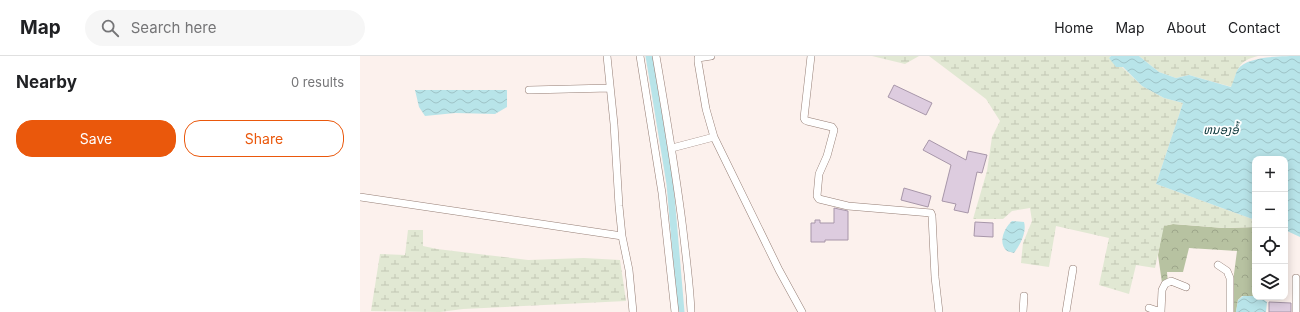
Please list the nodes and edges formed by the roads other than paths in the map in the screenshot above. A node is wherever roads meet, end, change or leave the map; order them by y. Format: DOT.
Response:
graph roads {
  1 [pos="607,56"];
  2 [pos="640,56"];
  3 [pos="656,56"];
  4 [pos="711,56"];
  5 [pos="811,56"];
  6 [pos="698,57"];
  7 [pos="610,88"];
  8 [pos="529,90"];
  9 [pos="714,137"];
  10 [pos="672,148"];
  11 [pos="360,197"];
  12 [pos="622,236"];
  13 [pos="1218,265"];
  14 [pos="1073,269"];
  15 [pos="1296,278"];
  16 [pos="1186,287"];
  17 [pos="1024,296"];
  18 [pos="1149,308"];
  19 [pos="633,312"];
  20 [pos="675,312"];
  21 [pos="691,312"];
  22 [pos="802,312"];
  23 [pos="939,312"];
  24 [pos="1023,312"];
  25 [pos="1066,312"];
  26 [pos="1161,312"];
  27 [pos="1230,312"];
  28 [pos="1296,312"];
  1 -- 7 [label="street"];
  2 -- 20 [label="street"];
  3 -- 10 [label="street"];
  4 -- 6 [label="street"];
  5 -- 23 [label="street"];
  6 -- 9 [label="street"];
  7 -- 8 [label="street"];
  7 -- 12 [label="street"];
  9 -- 10 [label="street"];
  9 -- 22 [label="street"];
  10 -- 21 [label="street"];
  11 -- 12 [label="street"];
  12 -- 19 [label="street"];
  13 -- 27 [label="street"];
  14 -- 25 [label="street"];
  15 -- 28 [label="street"];
  16 -- 26 [label="street"];
  17 -- 24 [label="street"];
  18 -- 26 [label="street"];
}
